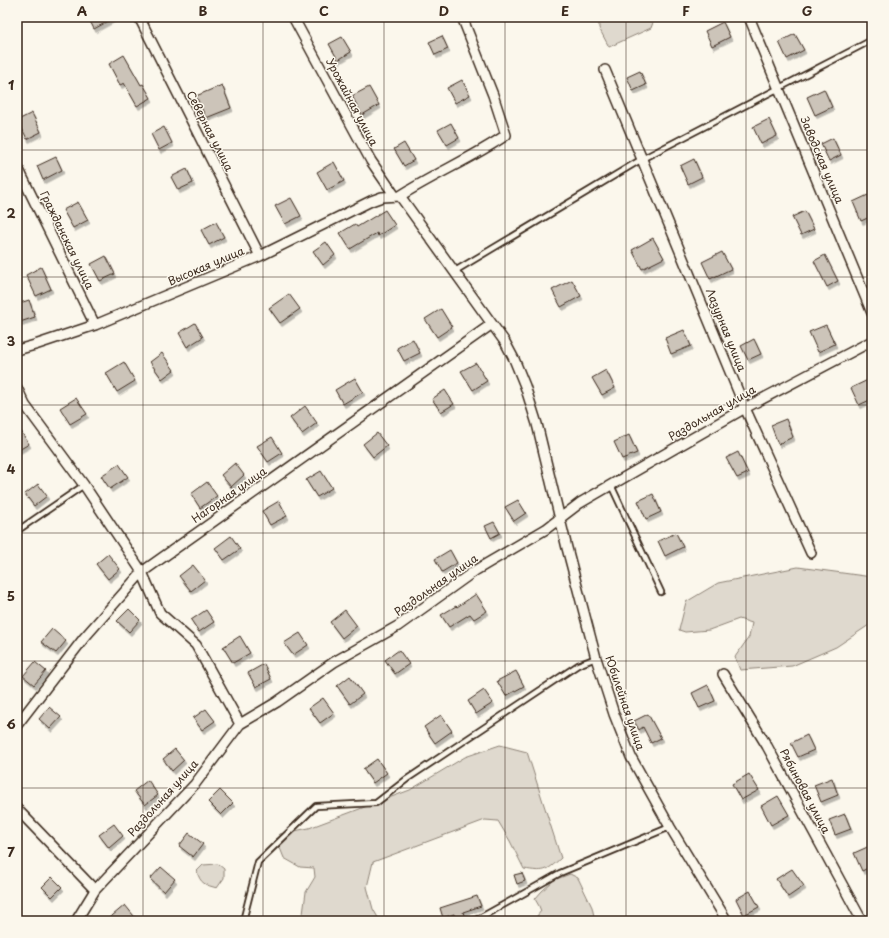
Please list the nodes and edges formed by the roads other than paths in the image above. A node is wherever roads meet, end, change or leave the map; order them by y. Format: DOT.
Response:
graph roads {
  1 [pos="139,17"];
  2 [pos="293,17"];
  3 [pos="462,17"];
  4 [pos="749,17"];
  5 [pos="872,40"];
  6 [pos="605,70"];
  7 [pos="779,88"];
  8 [pos="642,159"];
  9 [pos="17,166"];
  10 [pos="21,181"];
  11 [pos="397,196"];
  12 [pos="260,256"];
  13 [pos="455,271"];
  14 [pos="872,313"];
  15 [pos="492,324"];
  16 [pos="95,325"];
  17 [pos="872,341"];
  18 [pos="17,350"];
  19 [pos="17,388"];
  20 [pos="745,408"];
  21 [pos="84,485"];
  22 [pos="611,485"];
  23 [pos="560,518"];
  24 [pos="17,532"];
  25 [pos="811,553"];
  26 [pos="142,572"];
  27 [pos="662,592"];
  28 [pos="596,658"];
  29 [pos="723,674"];
  30 [pos="240,724"];
  31 [pos="17,725"];
  32 [pos="17,809"];
  33 [pos="670,827"];
  34 [pos="95,890"];
  35 [pos="76,921"];
  36 [pos="243,921"];
  37 [pos="474,921"];
  38 [pos="727,921"];
  39 [pos="862,921"];
  1 -- 12 [label="street, Северная улица"];
  2 -- 11 [label="street, Урожайная улица"];
  3 -- 11 [label="street"];
  4 -- 7 [label="street, Заводская улица"];
  5 -- 7 [label="lane"];
  6 -- 8 [label="street, Лазурная улица"];
  7 -- 8 [label="lane"];
  7 -- 14 [label="street, Заводская улица"];
  8 -- 13 [label="lane"];
  8 -- 20 [label="street, Лазурная улица"];
  9 -- 10 [label="street, Гражданская улица"];
  10 -- 16 [label="street, Гражданская улица"];
  11 -- 12 [label="street, Высокая улица"];
  11 -- 13 [label="street, Урожайная улица"];
  12 -- 16 [label="street, Высокая улица"];
  13 -- 15 [label="street, Урожайная улица"];
  15 -- 23 [label="street, Юбилейная улица"];
  15 -- 26 [label="street, Нагорная улица"];
  16 -- 18 [label="street, Высокая улица"];
  17 -- 20 [label="street, Раздольная улица"];
  19 -- 21 [label="street"];
  20 -- 22 [label="street, Раздольная улица"];
  20 -- 25 [label="street, Лазурная улица"];
  21 -- 24 [label="lane"];
  21 -- 26 [label="street"];
  22 -- 23 [label="street, Раздольная улица"];
  22 -- 27 [label="lane"];
  23 -- 28 [label="street, Юбилейная улица"];
  23 -- 30 [label="street, Раздольная улица"];
  26 -- 30 [label="street"];
  26 -- 31 [label="street, Нагорная улица"];
  28 -- 33 [label="street, Юбилейная улица"];
  28 -- 36 [label="lane"];
  29 -- 39 [label="street, Рябиновая улица"];
  30 -- 34 [label="street, Раздольная улица"];
  32 -- 34 [label="street"];
  33 -- 37 [label="lane"];
  33 -- 38 [label="street, Юбилейная улица"];
  34 -- 35 [label="street, Раздольная улица"];
}
